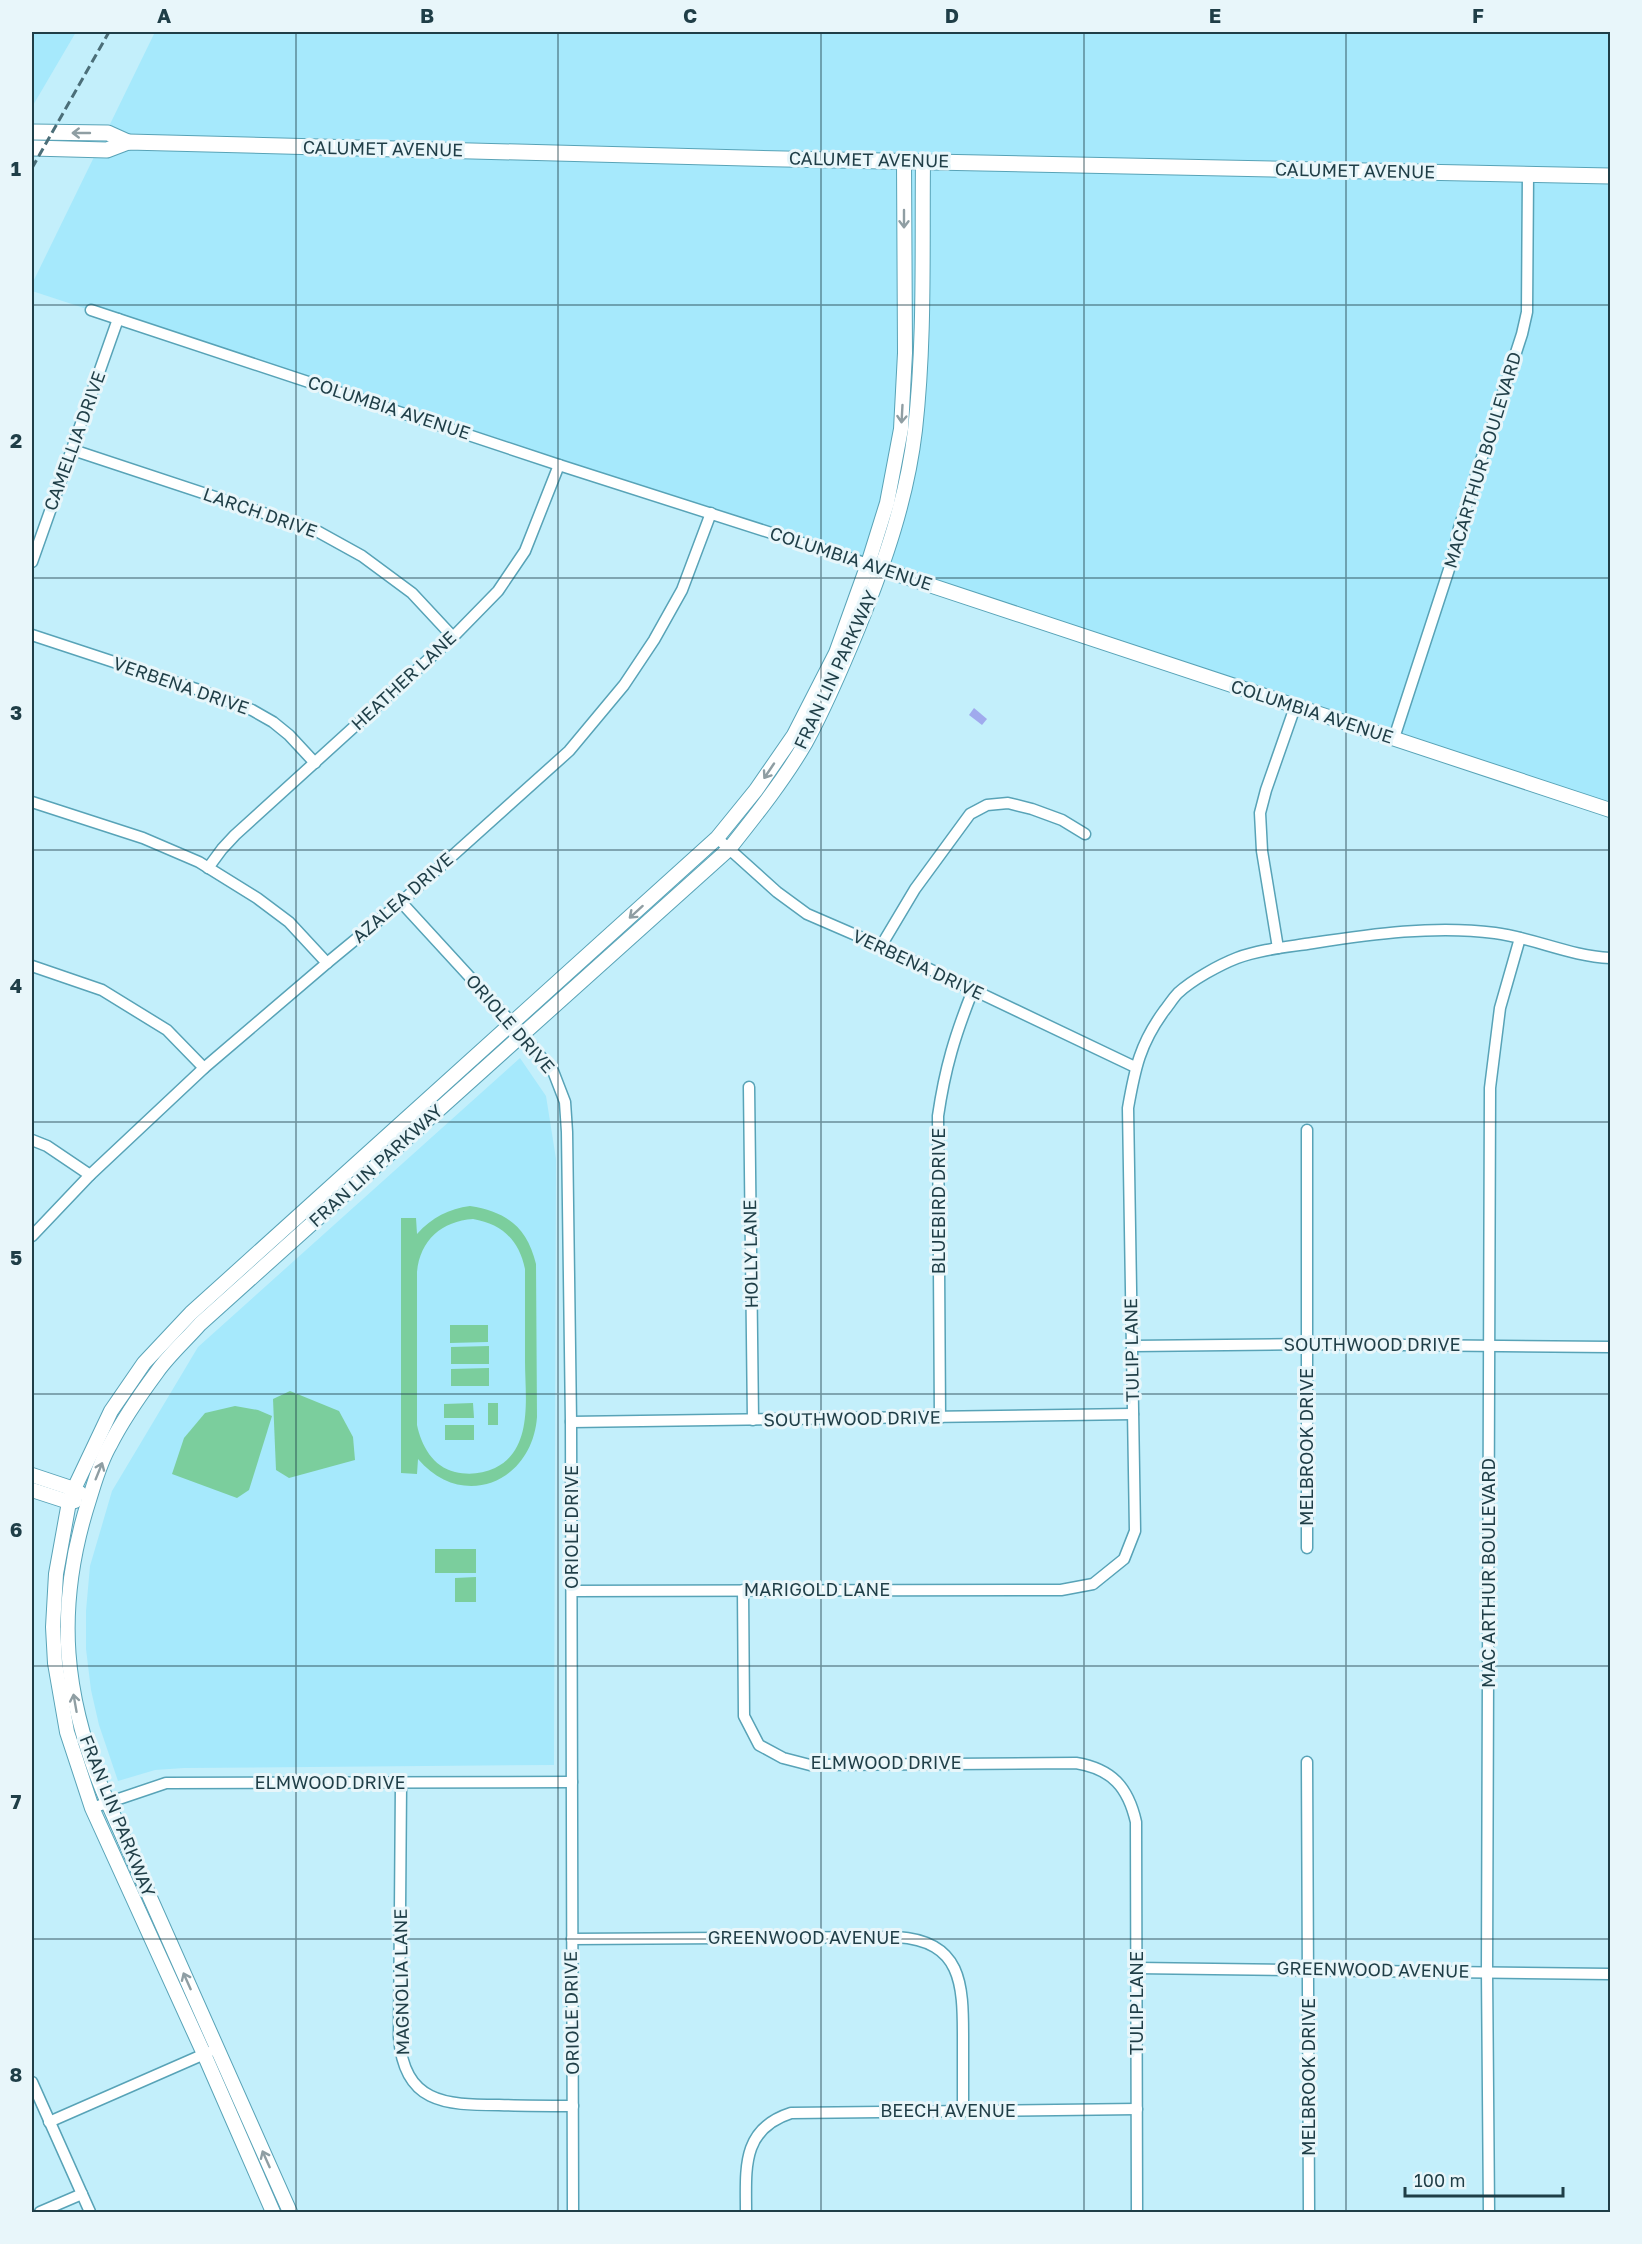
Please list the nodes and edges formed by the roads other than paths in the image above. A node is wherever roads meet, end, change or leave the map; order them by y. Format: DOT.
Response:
graph roads {
  1 [pos="32,132"];
  2 [pos="128,142"];
  3 [pos="32,148"];
  4 [pos="904,161"];
  5 [pos="923,161"];
  6 [pos="1528,174"];
  7 [pos="1611,176"];
  8 [pos="91,310"];
  9 [pos="118,319"];
  10 [pos="73,450"];
  11 [pos="559,465"];
  12 [pos="711,513"];
  13 [pos="32,562"];
  14 [pos="868,564"];
  15 [pos="882,569"];
  16 [pos="32,635"];
  17 [pos="453,637"];
  18 [pos="1295,707"];
  19 [pos="1394,738"];
  20 [pos="315,763"];
  21 [pos="32,802"];
  22 [pos="1611,810"];
  23 [pos="1085,834"];
  24 [pos="717,838"];
  25 [pos="729,849"];
  26 [pos="208,868"];
  27 [pos="401,902"];
  28 [pos="1520,938"];
  29 [pos="881,946"];
  30 [pos="1278,948"];
  31 [pos="1611,958"];
  32 [pos="327,963"];
  33 [pos="32,966"];
  34 [pos="973,990"];
  35 [pos="512,1023"];
  36 [pos="522,1035"];
  37 [pos="1135,1067"];
  38 [pos="204,1068"];
  39 [pos="749,1087"];
  40 [pos="1307,1130"];
  41 [pos="32,1140"];
  42 [pos="90,1175"];
  43 [pos="32,1236"];
  44 [pos="1306,1344"];
  45 [pos="1489,1345"];
  46 [pos="1133,1346"];
  47 [pos="1611,1347"];
  48 [pos="1133,1414"];
  49 [pos="940,1418"];
  50 [pos="753,1420"];
  51 [pos="571,1422"];
  52 [pos="32,1474"];
  53 [pos="32,1490"];
  54 [pos="71,1495"];
  55 [pos="89,1500"];
  56 [pos="1307,1548"];
  57 [pos="743,1590"];
  58 [pos="1061,1590"];
  59 [pos="572,1591"];
  60 [pos="1307,1762"];
  61 [pos="572,1782"];
  62 [pos="401,1784"];
  63 [pos="1128,1795"];
  64 [pos="108,1803"];
  65 [pos="92,1808"];
  66 [pos="572,1938"];
  67 [pos="1136,1968"];
  68 [pos="1309,1969"];
  69 [pos="1487,1971"];
  70 [pos="1611,1974"];
  71 [pos="210,2051"];
  72 [pos="32,2082"];
  73 [pos="573,2106"];
  74 [pos="1137,2109"];
  75 [pos="963,2110"];
  76 [pos="49,2122"];
  77 [pos="82,2194"];
  78 [pos="40,2212"];
  79 [pos="90,2212"];
  80 [pos="273,2212"];
  81 [pos="290,2212"];
  82 [pos="573,2212"];
  83 [pos="746,2212"];
  84 [pos="1137,2212"];
  85 [pos="1309,2212"];
  86 [pos="1489,2212"];
  2 -- 1 [label="main road, CALUMET AVENUE, one-way"];
  2 -- 3 [label="main road, CALUMET AVENUE"];
  2 -- 4 [label="main road, CALUMET AVENUE"];
  4 -- 5 [label="main road, CALUMET AVENUE"];
  4 -- 14 [label="street, FRAN LIN PARKWAY, one-way"];
  5 -- 6 [label="main road, CALUMET AVENUE"];
  5 -- 15 [label="street, FRAN LIN PARKWAY"];
  6 -- 7 [label="main road, CALUMET AVENUE"];
  6 -- 19 [label="street, MACARTHUR BOULEVARD"];
  8 -- 9 [label="street, COLUMBIA AVENUE"];
  9 -- 10 [label="street, CAMELLIA DRIVE"];
  9 -- 11 [label="street, COLUMBIA AVENUE"];
  10 -- 13 [label="street, CAMELLIA DRIVE"];
  10 -- 17 [label="street, LARCH DRIVE"];
  11 -- 12 [label="street, COLUMBIA AVENUE"];
  11 -- 17 [label="street, HEATHER LANE"];
  12 -- 14 [label="street, COLUMBIA AVENUE"];
  12 -- 27 [label="street, AZALEA DRIVE"];
  14 -- 15 [label="street, COLUMBIA AVENUE"];
  14 -- 24 [label="street, FRAN LIN PARKWAY, one-way"];
  15 -- 18 [label="street, COLUMBIA AVENUE"];
  15 -- 25 [label="street, FRAN LIN PARKWAY"];
  16 -- 20 [label="street, VERBENA DRIVE"];
  17 -- 20 [label="street, HEATHER LANE"];
  18 -- 19 [label="street, COLUMBIA AVENUE"];
  18 -- 30 [label="street"];
  19 -- 22 [label="street, COLUMBIA AVENUE"];
  20 -- 26 [label="street, HEATHER LANE"];
  21 -- 26 [label="street"];
  23 -- 29 [label="street"];
  24 -- 25 [label="street, VERBENA DRIVE"];
  24 -- 35 [label="street, FRAN LIN PARKWAY, one-way"];
  25 -- 29 [label="street, VERBENA DRIVE"];
  25 -- 36 [label="street, FRAN LIN PARKWAY"];
  26 -- 32 [label="street"];
  27 -- 32 [label="street, AZALEA DRIVE"];
  27 -- 35 [label="street, ORIOLE DRIVE"];
  28 -- 30 [label="street, TULIP LANE"];
  28 -- 31 [label="street, TULIP LANE"];
  28 -- 45 [label="street, MAC ARTHUR BOULEVARD"];
  29 -- 34 [label="street, VERBENA DRIVE"];
  30 -- 37 [label="street, TULIP LANE"];
  32 -- 38 [label="street, AZALEA DRIVE"];
  33 -- 38 [label="street"];
  34 -- 37 [label="street, VERBENA DRIVE"];
  34 -- 49 [label="street, BLUEBIRD DRIVE"];
  35 -- 36 [label="street, ORIOLE DRIVE"];
  35 -- 54 [label="street, FRAN LIN PARKWAY"];
  36 -- 51 [label="street, ORIOLE DRIVE"];
  55 -- 36 [label="street, FRAN LIN PARKWAY, one-way"];
  37 -- 46 [label="street, TULIP LANE"];
  38 -- 42 [label="street, AZALEA DRIVE"];
  39 -- 50 [label="street, HOLLY LANE"];
  40 -- 44 [label="street, MELBROOK DRIVE"];
  41 -- 42 [label="street"];
  42 -- 43 [label="street, AZALEA DRIVE"];
  44 -- 45 [label="street, SOUTHWOOD DRIVE"];
  44 -- 46 [label="street, SOUTHWOOD DRIVE"];
  44 -- 56 [label="street, MELBROOK DRIVE"];
  45 -- 47 [label="street, SOUTHWOOD DRIVE"];
  45 -- 69 [label="street, MAC ARTHUR BOULEVARD"];
  46 -- 48 [label="street, TULIP LANE"];
  48 -- 49 [label="street, SOUTHWOOD DRIVE"];
  48 -- 58 [label="street, TULIP LANE"];
  49 -- 50 [label="street, SOUTHWOOD DRIVE"];
  50 -- 51 [label="street, SOUTHWOOD DRIVE"];
  51 -- 59 [label="street, ORIOLE DRIVE"];
  52 -- 54 [label="street"];
  53 -- 54 [label="street"];
  54 -- 55 [label="street"];
  54 -- 65 [label="street, FRAN LIN PARKWAY"];
  64 -- 55 [label="street, FRAN LIN PARKWAY, one-way"];
  57 -- 58 [label="street, MARIGOLD LANE"];
  57 -- 59 [label="street, MARIGOLD LANE"];
  57 -- 63 [label="street, ELMWOOD DRIVE"];
  59 -- 61 [label="street, ORIOLE DRIVE"];
  60 -- 68 [label="street, MELBROOK DRIVE"];
  61 -- 62 [label="street, ELMWOOD DRIVE"];
  61 -- 66 [label="street, ORIOLE DRIVE"];
  62 -- 64 [label="street, ELMWOOD DRIVE"];
  62 -- 73 [label="street, MAGNOLIA LANE"];
  63 -- 67 [label="street, TULIP LANE"];
  64 -- 65 [label="street, ELMWOOD DRIVE"];
  71 -- 64 [label="street, FRAN LIN PARKWAY, one-way"];
  65 -- 71 [label="street, FRAN LIN PARKWAY"];
  66 -- 73 [label="street, ORIOLE DRIVE"];
  66 -- 75 [label="street, GREENWOOD AVENUE"];
  67 -- 68 [label="street, GREENWOOD AVENUE"];
  67 -- 74 [label="street, TULIP LANE"];
  68 -- 69 [label="street, GREENWOOD AVENUE"];
  68 -- 85 [label="street, MELBROOK DRIVE"];
  69 -- 70 [label="street, GREENWOOD AVENUE"];
  69 -- 86 [label="street, MAC ARTHUR BOULEVARD"];
  71 -- 76 [label="street"];
  71 -- 80 [label="street, FRAN LIN PARKWAY"];
  81 -- 71 [label="street, FRAN LIN PARKWAY, one-way"];
  72 -- 76 [label="street"];
  73 -- 82 [label="street, ORIOLE DRIVE"];
  74 -- 75 [label="street, BEECH AVENUE"];
  74 -- 84 [label="street, TULIP LANE"];
  75 -- 83 [label="street, BEECH AVENUE"];
  76 -- 77 [label="street"];
  77 -- 78 [label="street"];
  77 -- 79 [label="street"];
}
